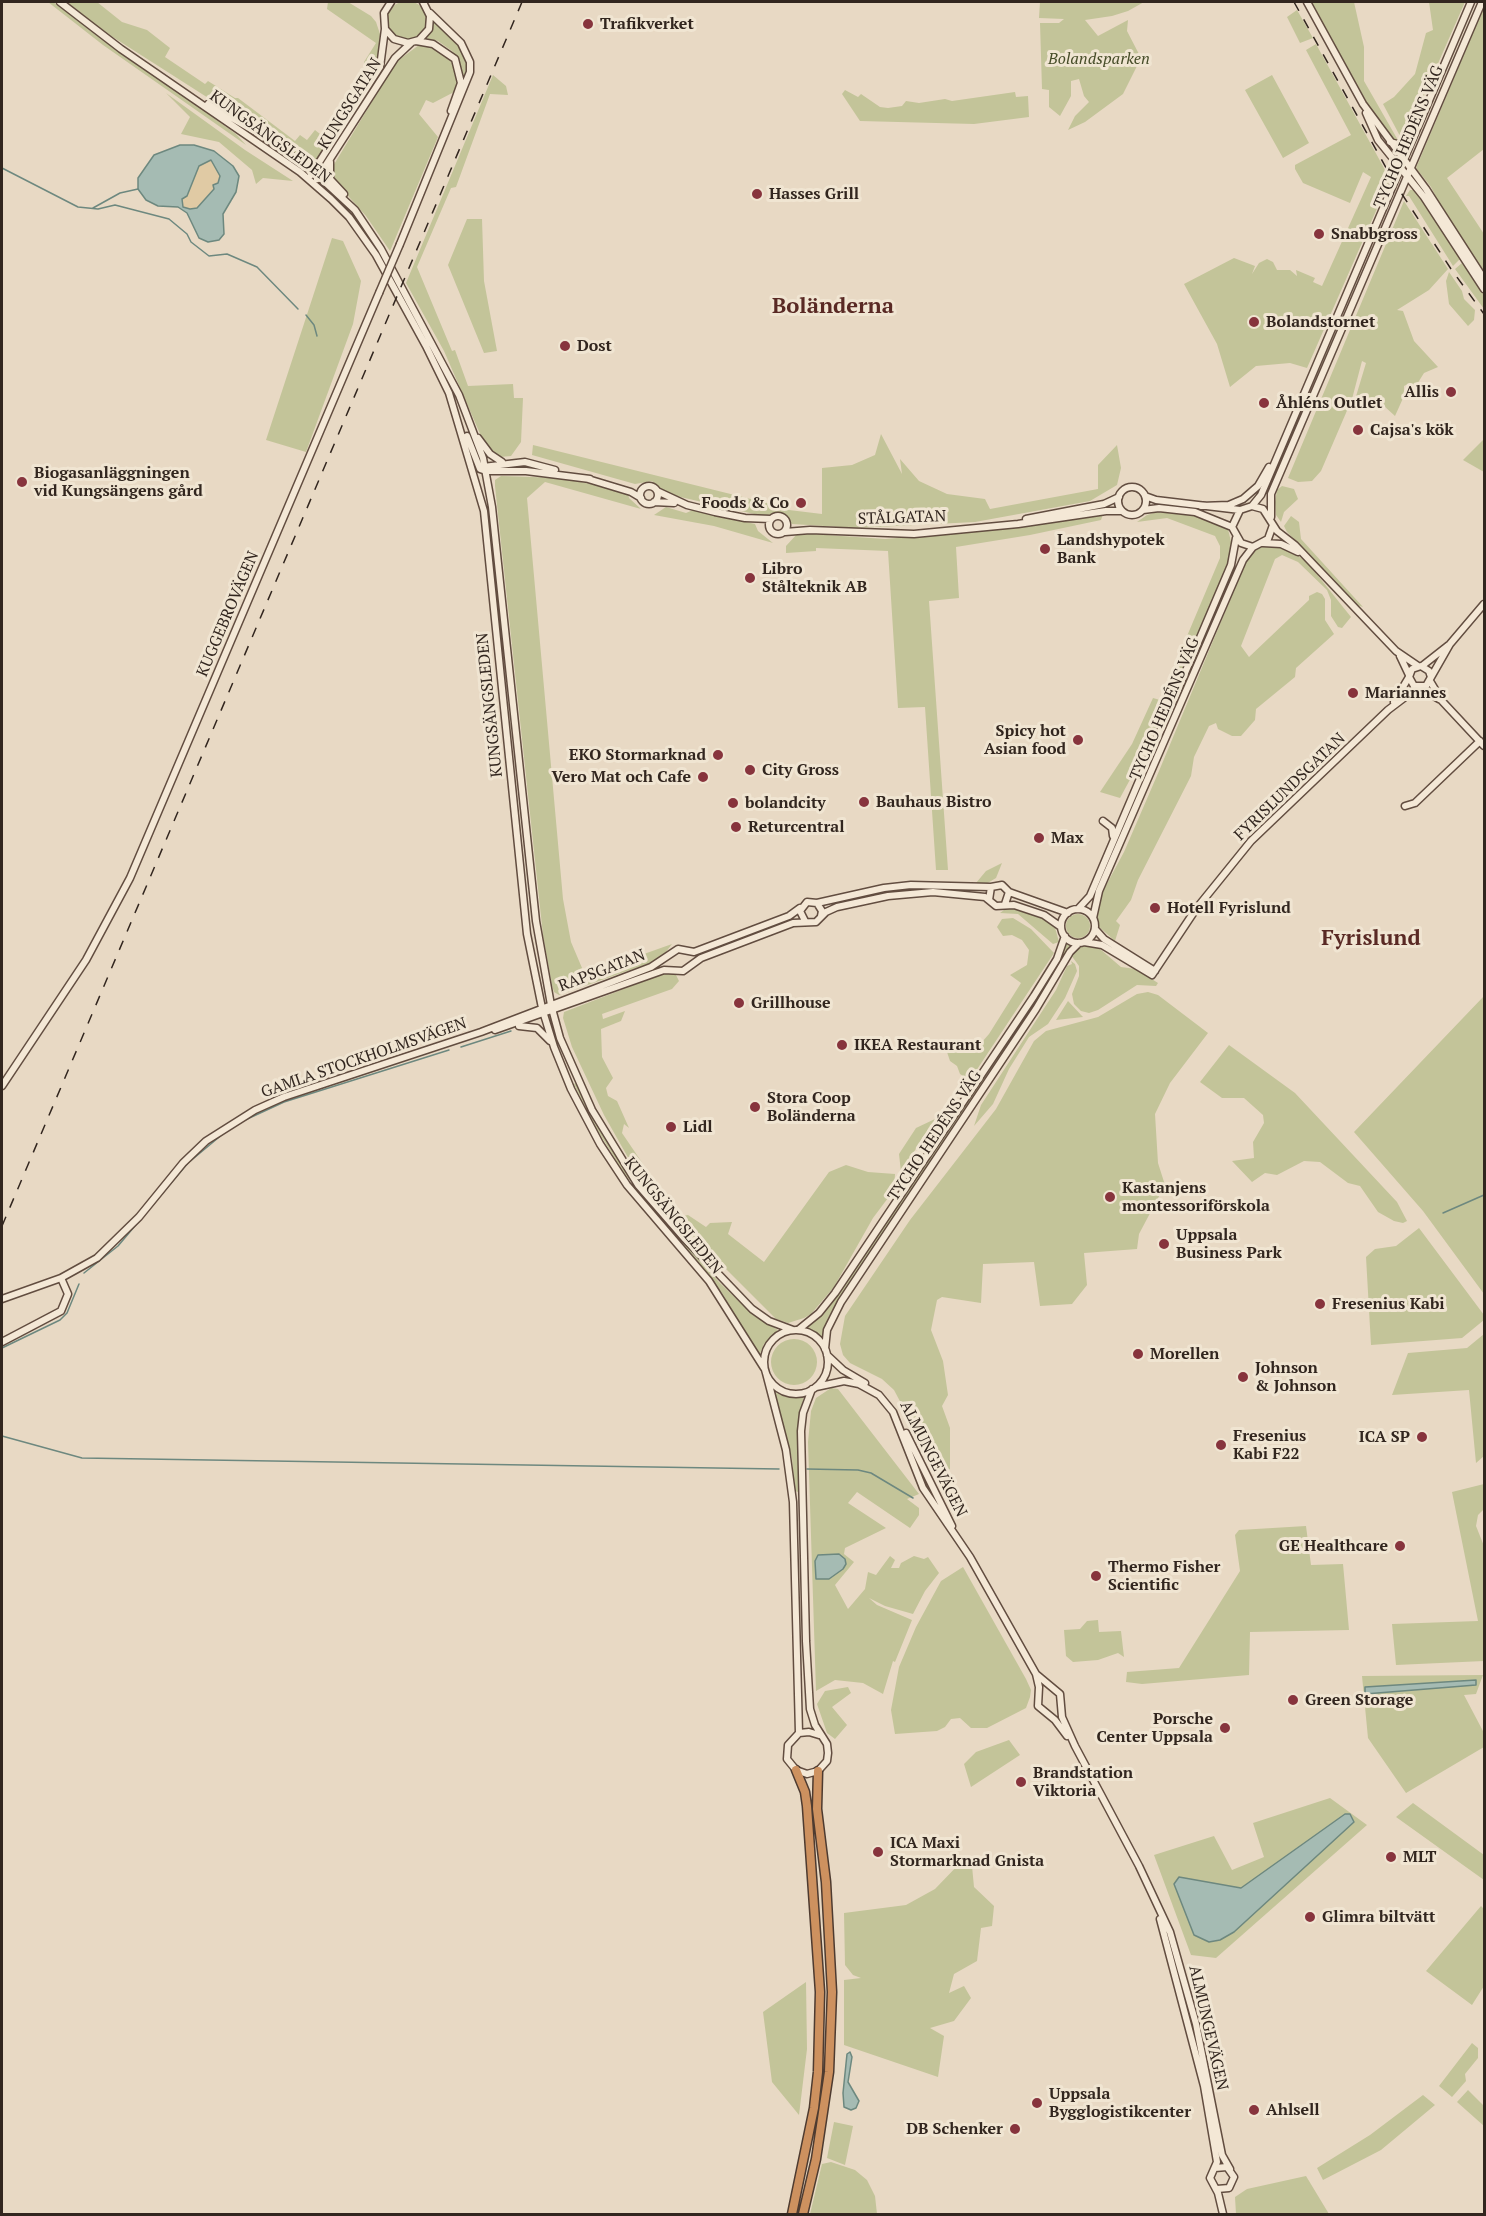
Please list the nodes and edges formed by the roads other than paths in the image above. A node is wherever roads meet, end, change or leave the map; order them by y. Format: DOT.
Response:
graph roads {
  1 [pos="60,2"];
  2 [pos="391,2"];
  3 [pos="423,2"];
  4 [pos="429,2"];
  5 [pos="1307,2"];
  6 [pos="1471,2"];
  7 [pos="1482,2"];
  8 [pos="429,12"];
  9 [pos="385,29"];
  10 [pos="414,42"];
  11 [pos="178,88"];
  12 [pos="1363,104"];
  13 [pos="1420,122"];
  14 [pos="444,135"];
  15 [pos="1389,142"];
  16 [pos="330,161"];
  17 [pos="1404,162"];
  18 [pos="1400,170"];
  19 [pos="1410,170"];
  20 [pos="316,174"];
  21 [pos="1407,178"];
  22 [pos="311,181"];
  23 [pos="1418,191"];
  24 [pos="1400,192"];
  25 [pos="354,210"];
  26 [pos="1485,279"];
  27 [pos="1485,289"];
  28 [pos="448,393"];
  29 [pos="471,423"];
  30 [pos="1280,452"];
  31 [pos="506,463"];
  32 [pos="483,469"];
  33 [pos="502,471"];
  34 [pos="475,476"];
  35 [pos="590,479"];
  36 [pos="613,485"];
  37 [pos="644,487"];
  38 [pos="657,491"];
  39 [pos="1145,495"];
  40 [pos="1119,497"];
  41 [pos="641,498"];
  42 [pos="654,502"];
  43 [pos="687,505"];
  44 [pos="1201,506"];
  45 [pos="1252,506"];
  46 [pos="492,507"];
  47 [pos="1143,510"];
  48 [pos="1240,510"];
  49 [pos="1122,511"];
  50 [pos="1270,517"];
  51 [pos="746,518"];
  52 [pos="771,519"];
  53 [pos="787,523"];
  54 [pos="1273,525"];
  55 [pos="996,526"];
  56 [pos="1232,527"];
  57 [pos="769,528"];
  58 [pos="810,530"];
  59 [pos="785,532"];
  60 [pos="1236,538"];
  61 [pos="1263,543"];
  62 [pos="1253,546"];
  63 [pos="1304,555"];
  64 [pos="1485,604"];
  65 [pos="1450,644"];
  66 [pos="1396,651"];
  67 [pos="1420,666"];
  68 [pos="1409,676"];
  69 [pos="1431,679"];
  70 [pos="1419,688"];
  71 [pos="1442,701"];
  72 [pos="1388,710"];
  73 [pos="1482,743"];
  74 [pos="1405,806"];
  75 [pos="1123,818"];
  76 [pos="1113,842"];
  77 [pos="991,887"];
  78 [pos="1009,892"];
  79 [pos="988,900"];
  80 [pos="817,903"];
  81 [pos="1005,904"];
  82 [pos="800,908"];
  83 [pos="1078,909"];
  84 [pos="1068,913"];
  85 [pos="821,916"];
  86 [pos="1093,918"];
  87 [pos="805,921"];
  88 [pos="1061,927"];
  89 [pos="1095,928"];
  90 [pos="1065,936"];
  91 [pos="1082,942"];
  92 [pos="686,950"];
  93 [pos="670,956"];
  94 [pos="690,967"];
  95 [pos="674,969"];
  96 [pos="1154,973"];
  97 [pos="552,1009"];
  98 [pos="543,1011"];
  99 [pos="506,1028"];
  100 [pos="481,1032"];
  101 [pos="554,1047"];
  102 [pos="2,1086"];
  103 [pos="61,1278"];
  104 [pos="2,1299"];
  105 [pos="796,1330"];
  106 [pos="2,1342"];
  107 [pos="826,1352"];
  108 [pos="765,1371"];
  109 [pos="814,1388"];
  110 [pos="956,1535"];
  111 [pos="1036,1674"];
  112 [pos="1053,1688"];
  113 [pos="1039,1695"];
  114 [pos="1061,1707"];
  115 [pos="1047,1713"];
  116 [pos="799,1733"];
  117 [pos="819,1735"];
  118 [pos="1074,1746"];
  119 [pos="796,1770"];
  120 [pos="818,1771"];
  121 [pos="1181,1981"];
  122 [pos="1214,2169"];
  123 [pos="1230,2169"];
  124 [pos="1229,2188"];
  125 [pos="1217,2189"];
  126 [pos="792,2214"];
  127 [pos="803,2214"];
  128 [pos="1224,2214"];
  1 -- 11 [label="main road, KUNGSÄNGSLEDEN"];
  2 -- 9 [label="main road, KUNGSGATAN"];
  3 -- 8 [label="main road, KUGGEBROVÄGEN"];
  4 -- 8 [label="main road"];
  5 -- 12 [label="main road"];
  6 -- 13 [label="main road, TYCHO HEDÉNS VÄG"];
  7 -- 19 [label="main road, TYCHO HEDÉNS VÄG"];
  8 -- 10 [label="main road, KUNGSGATAN"];
  8 -- 14 [label="main road, KUGGEBROVÄGEN"];
  9 -- 10 [label="main road, KUGGEBROVÄGEN"];
  9 -- 20 [label="main road, KUNGSGATAN"];
  10 -- 14 [label="main road, KUGGEBROVÄGEN"];
  10 -- 16 [label="main road, KUNGSGATAN"];
  11 -- 20 [label="main road, KUNGSÄNGSLEDEN"];
  11 -- 22 [label="main road, KUNGSÄNGSLEDEN"];
  12 -- 15 [label="main road"];
  12 -- 18 [label="main road"];
  13 -- 15 [label="main road"];
  13 -- 17 [label="main road, TYCHO HEDÉNS VÄG"];
  14 -- 102 [label="main road, KUGGEBROVÄGEN, bridge"];
  15 -- 17 [label="main road"];
  16 -- 20 [label="main road, KUNGSGATAN"];
  16 -- 25 [label="main road"];
  17 -- 18 [label="main road, TYCHO HEDÉNS VÄG"];
  17 -- 19 [label="main road"];
  18 -- 21 [label="main road"];
  18 -- 30 [label="main road, TYCHO HEDÉNS VÄG"];
  19 -- 21 [label="main road, TYCHO HEDÉNS VÄG"];
  19 -- 26 [label="main road"];
  20 -- 22 [label="main road, KUNGSGATAN"];
  20 -- 25 [label="main road, KUNGSÄNGSLEDEN"];
  21 -- 23 [label="main road"];
  21 -- 24 [label="main road, TYCHO HEDÉNS VÄG"];
  22 -- 28 [label="main road, KUNGSÄNGSLEDEN"];
  23 -- 24 [label="main road"];
  23 -- 27 [label="main road"];
  24 -- 50 [label="main road, TYCHO HEDÉNS VÄG"];
  25 -- 29 [label="main road, KUNGSÄNGSLEDEN"];
  28 -- 32 [label="main road"];
  28 -- 34 [label="main road, KUNGSÄNGSLEDEN"];
  29 -- 31 [label="main road"];
  29 -- 32 [label="main road, KUNGSÄNGSLEDEN"];
  30 -- 44 [label="main road"];
  30 -- 45 [label="main road, TYCHO HEDÉNS VÄG"];
  31 -- 32 [label="main road"];
  31 -- 35 [label="main road"];
  32 -- 33 [label="main road"];
  32 -- 34 [label="main road"];
  32 -- 46 [label="main road, KUNGSÄNGSLEDEN"];
  33 -- 35 [label="main road"];
  33 -- 46 [label="main road"];
  34 -- 98 [label="main road, KUNGSÄNGSLEDEN"];
  35 -- 36 [label="main road"];
  36 -- 37 [label="main road"];
  36 -- 41 [label="main road"];
  37 -- 38 [label="main road"];
  37 -- 41 [label="main road"];
  38 -- 42 [label="main road"];
  38 -- 43 [label="main road"];
  39 -- 40 [label="main road"];
  39 -- 44 [label="main road"];
  39 -- 47 [label="main road"];
  40 -- 49 [label="main road"];
  40 -- 55 [label="main road, STÅLGATAN"];
  41 -- 42 [label="main road"];
  42 -- 43 [label="main road"];
  43 -- 51 [label="main road"];
  44 -- 48 [label="main road"];
  45 -- 48 [label="main road"];
  45 -- 50 [label="main road"];
  46 -- 97 [label="main road, KUNGSÄNGSLEDEN"];
  47 -- 49 [label="main road"];
  47 -- 56 [label="main road"];
  48 -- 56 [label="main road"];
  49 -- 55 [label="main road, STÅLGATAN"];
  50 -- 54 [label="main road"];
  51 -- 52 [label="main road"];
  51 -- 57 [label="main road"];
  52 -- 53 [label="main road"];
  52 -- 57 [label="main road"];
  53 -- 58 [label="main road, STÅLGATAN"];
  53 -- 59 [label="main road"];
  54 -- 61 [label="main road"];
  54 -- 63 [label="main road"];
  55 -- 58 [label="main road, STÅLGATAN"];
  56 -- 60 [label="main road"];
  57 -- 59 [label="main road"];
  58 -- 59 [label="main road, STÅLGATAN"];
  60 -- 62 [label="main road"];
  60 -- 75 [label="main road, TYCHO HEDÉNS VÄG"];
  61 -- 62 [label="main road"];
  61 -- 63 [label="main road"];
  62 -- 86 [label="main road, TYCHO HEDÉNS VÄG"];
  63 -- 66 [label="main road"];
  64 -- 65 [label="main road"];
  65 -- 67 [label="main road"];
  65 -- 69 [label="main road"];
  66 -- 67 [label="main road"];
  66 -- 68 [label="main road"];
  67 -- 68 [label="main road"];
  67 -- 69 [label="main road"];
  68 -- 70 [label="main road"];
  68 -- 72 [label="main road, FYRISLUNDSGATAN"];
  69 -- 70 [label="main road"];
  69 -- 71 [label="main road"];
  70 -- 71 [label="main road"];
  70 -- 72 [label="main road, FYRISLUNDSGATAN"];
  71 -- 73 [label="main road"];
  72 -- 96 [label="main road, FYRISLUNDSGATAN"];
  73 -- 74 [label="main road"];
  75 -- 76 [label="main road, TYCHO HEDÉNS VÄG"];
  75 -- 76 [label="main road"];
  76 -- 83 [label="main road, TYCHO HEDÉNS VÄG"];
  77 -- 78 [label="main road"];
  77 -- 79 [label="main road"];
  77 -- 80 [label="main road"];
  78 -- 81 [label="main road"];
  78 -- 84 [label="main road"];
  79 -- 81 [label="main road"];
  79 -- 85 [label="main road"];
  80 -- 82 [label="main road"];
  80 -- 85 [label="main road"];
  81 -- 88 [label="main road"];
  82 -- 87 [label="main road"];
  82 -- 92 [label="main road"];
  83 -- 84 [label="main road"];
  83 -- 86 [label="main road"];
  84 -- 88 [label="main road"];
  85 -- 87 [label="main road"];
  86 -- 89 [label="main road"];
  87 -- 94 [label="main road"];
  88 -- 90 [label="main road"];
  89 -- 91 [label="main road"];
  89 -- 96 [label="main road"];
  90 -- 91 [label="main road"];
  90 -- 105 [label="main road, TYCHO HEDÉNS VÄG"];
  91 -- 96 [label="main road"];
  91 -- 107 [label="main road, TYCHO HEDÉNS VÄG"];
  92 -- 93 [label="main road"];
  92 -- 94 [label="main road"];
  93 -- 95 [label="main road"];
  93 -- 97 [label="main road, RAPSGATAN"];
  94 -- 95 [label="main road"];
  95 -- 97 [label="main road, RAPSGATAN"];
  97 -- 98 [label="main road, RAPSGATAN"];
  97 -- 105 [label="main road, KUNGSÄNGSLEDEN"];
  98 -- 99 [label="main road, GAMLA STOCKHOLMSVÄGEN"];
  98 -- 100 [label="main road, GAMLA STOCKHOLMSVÄGEN"];
  98 -- 101 [label="main road, KUNGSÄNGSLEDEN"];
  99 -- 100 [label="main road, GAMLA STOCKHOLMSVÄGEN"];
  99 -- 101 [label="main road"];
  100 -- 103 [label="main road, GAMLA STOCKHOLMSVÄGEN"];
  101 -- 108 [label="main road, KUNGSÄNGSLEDEN"];
  103 -- 104 [label="main road, GAMLA STOCKHOLMSVÄGEN"];
  103 -- 106 [label="main road"];
  105 -- 107 [label="main road"];
  105 -- 108 [label="main road"];
  107 -- 109 [label="main road"];
  107 -- 110 [label="main road, ALMUNGEVÄGEN"];
  108 -- 109 [label="main road"];
  108 -- 116 [label="main road"];
  109 -- 110 [label="main road, ALMUNGEVÄGEN"];
  109 -- 117 [label="main road"];
  110 -- 111 [label="main road, ALMUNGEVÄGEN"];
  111 -- 112 [label="main road, ALMUNGEVÄGEN"];
  111 -- 113 [label="main road, ALMUNGEVÄGEN"];
  112 -- 113 [label="main road"];
  112 -- 114 [label="main road, ALMUNGEVÄGEN"];
  113 -- 115 [label="main road, ALMUNGEVÄGEN"];
  114 -- 115 [label="main road"];
  114 -- 118 [label="main road, ALMUNGEVÄGEN"];
  115 -- 118 [label="main road, ALMUNGEVÄGEN"];
  116 -- 117 [label="main road"];
  116 -- 119 [label="main road"];
  117 -- 120 [label="main road"];
  118 -- 121 [label="main road, ALMUNGEVÄGEN"];
  119 -- 120 [label="main road"];
  119 -- 126 [label="highway"];
  120 -- 127 [label="highway"];
  121 -- 122 [label="main road, ALMUNGEVÄGEN"];
  121 -- 123 [label="main road, ALMUNGEVÄGEN"];
  122 -- 123 [label="main road"];
  122 -- 125 [label="main road"];
  123 -- 124 [label="main road"];
  124 -- 125 [label="main road"];
  124 -- 128 [label="main road"];
  125 -- 128 [label="main road"];
}
